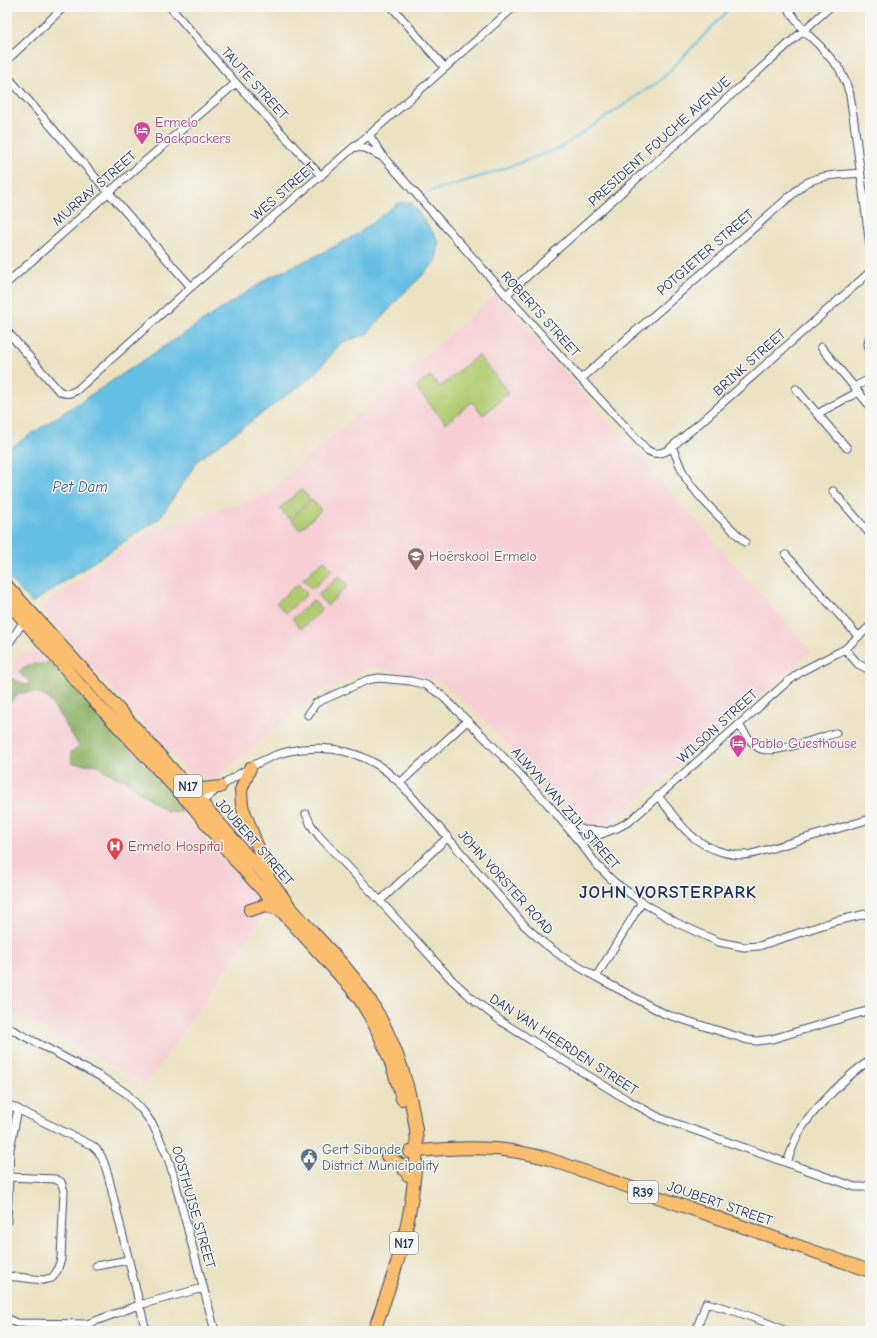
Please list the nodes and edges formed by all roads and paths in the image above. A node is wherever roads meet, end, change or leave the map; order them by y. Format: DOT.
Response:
graph roads {
  1 [pos="64,7"];
  2 [pos="170,7"];
  3 [pos="392,7"];
  4 [pos="514,7"];
  5 [pos="787,7"];
  6 [pos="830,7"];
  7 [pos="803,30"];
  8 [pos="7,60"];
  9 [pos="445,68"];
  10 [pos="7,76"];
  11 [pos="236,83"];
  12 [pos="369,135"];
  13 [pos="354,147"];
  14 [pos="384,158"];
  15 [pos="860,173"];
  16 [pos="321,176"];
  17 [pos="108,192"];
  18 [pos="870,246"];
  19 [pos="870,272"];
  20 [pos="7,283"];
  21 [pos="191,287"];
  22 [pos="506,295"];
  23 [pos="7,331"];
  24 [pos="870,335"];
  25 [pos="820,347"];
  26 [pos="870,354"];
  27 [pos="870,378"];
  28 [pos="581,379"];
  29 [pos="796,390"];
  30 [pos="856,390"];
  31 [pos="870,406"];
  32 [pos="817,414"];
  33 [pos="641,443"];
  34 [pos="672,447"];
  35 [pos="847,448"];
  36 [pos="833,491"];
  37 [pos="867,525"];
  38 [pos="870,534"];
  39 [pos="745,542"];
  40 [pos="786,554"];
  41 [pos="7,586"];
  42 [pos="7,601"];
  43 [pos="27,616"];
  44 [pos="870,626"];
  45 [pos="858,636"];
  46 [pos="7,646"];
  47 [pos="845,648"];
  48 [pos="870,670"];
  49 [pos="308,715"];
  50 [pos="467,721"];
  51 [pos="739,725"];
  52 [pos="836,733"];
  53 [pos="250,768"];
  54 [pos="400,783"];
  55 [pos="187,785"];
  56 [pos="220,787"];
  57 [pos="658,796"];
  58 [pos="198,805"];
  59 [pos="306,814"];
  60 [pos="870,819"];
  61 [pos="246,821"];
  62 [pos="564,823"];
  63 [pos="605,831"];
  64 [pos="448,838"];
  65 [pos="582,845"];
  66 [pos="241,849"];
  67 [pos="270,881"];
  68 [pos="380,901"];
  69 [pos="642,902"];
  70 [pos="250,910"];
  71 [pos="281,911"];
  72 [pos="870,913"];
  73 [pos="596,977"];
  74 [pos="870,1010"];
  75 [pos="7,1027"];
  76 [pos="870,1061"];
  77 [pos="7,1104"];
  78 [pos="18,1109"];
  79 [pos="8,1149"];
  80 [pos="413,1152"];
  81 [pos="388,1156"];
  82 [pos="787,1163"];
  83 [pos="408,1174"];
  84 [pos="8,1177"];
  85 [pos="870,1184"];
  86 [pos="7,1222"];
  87 [pos="128,1260"];
  88 [pos="96,1266"];
  89 [pos="870,1271"];
  90 [pos="7,1276"];
  91 [pos="203,1288"];
  92 [pos="140,1305"];
  93 [pos="7,1318"];
  94 [pos="16,1323"];
  95 [pos="87,1324"];
  96 [pos="16,1331"];
  97 [pos="79,1331"];
  98 [pos="146,1331"];
  99 [pos="215,1331"];
  100 [pos="366,1331"];
  101 [pos="374,1331"];
  102 [pos="696,1331"];
  103 [pos="786,1331"];
  1 -- 8 [label="street"];
  2 -- 11 [label="street, TAUTE STREET"];
  3 -- 9 [label="street"];
  4 -- 9 [label="street, WES STREET"];
  5 -- 7 [label="street"];
  6 -- 7 [label="street, PRESIDENT FOUCHE AVENUE"];
  7 -- 15 [label="street"];
  7 -- 22 [label="street, PRESIDENT FOUCHE AVENUE"];
  9 -- 12 [label="street, WES STREET"];
  10 -- 17 [label="street"];
  11 -- 16 [label="street, TAUTE STREET"];
  11 -- 17 [label="street, MURRAY STREET"];
  12 -- 13 [label="street, WES STREET"];
  12 -- 14 [label="street"];
  13 -- 14 [label="street"];
  13 -- 16 [label="street, WES STREET"];
  14 -- 22 [label="street, ROBERTS STREET"];
  15 -- 18 [label="street"];
  15 -- 28 [label="street, POTGIETER STREET"];
  16 -- 21 [label="street, WES STREET"];
  17 -- 20 [label="street, MURRAY STREET"];
  17 -- 21 [label="street"];
  19 -- 34 [label="street, BRINK STREET"];
  21 -- 23 [label="street, WES STREET"];
  22 -- 28 [label="street, ROBERTS STREET"];
  24 -- 26 [label="street"];
  25 -- 30 [label="street"];
  27 -- 30 [label="street"];
  28 -- 33 [label="street, ROBERTS STREET"];
  29 -- 32 [label="street"];
  30 -- 31 [label="street"];
  30 -- 32 [label="street"];
  32 -- 35 [label="street"];
  33 -- 34 [label="street, BRINK STREET"];
  34 -- 39 [label="street"];
  36 -- 37 [label="street"];
  37 -- 38 [label="street"];
  40 -- 45 [label="street"];
  41 -- 43 [label="main road, JOUBERT STREET / N17"];
  42 -- 43 [label="main road, JOUBERT STREET / N17"];
  43 -- 46 [label="street"];
  43 -- 55 [label="main road, JOUBERT STREET / N17"];
  43 -- 58 [label="main road, JOUBERT STREET / N17"];
  44 -- 45 [label="street, WILSON STREET"];
  45 -- 47 [label="street, WILSON STREET"];
  47 -- 48 [label="street"];
  47 -- 51 [label="street, WILSON STREET"];
  49 -- 50 [label="street, ALWYN VAN ZIJL STREET"];
  50 -- 54 [label="street"];
  50 -- 62 [label="street, ALWYN VAN ZIJL STREET"];
  51 -- 52 [label="street"];
  51 -- 57 [label="street, WILSON STREET"];
  53 -- 54 [label="street, JOHN VORSTER ROAD"];
  53 -- 56 [label="street, JOHN VORSTER ROAD"];
  53 -- 61 [label="main road"];
  54 -- 64 [label="street, JOHN VORSTER ROAD"];
  55 -- 56 [label="main road"];
  55 -- 58 [label="main road, JOUBERT STREET / N17"];
  56 -- 58 [label="street, JOHN VORSTER ROAD"];
  57 -- 60 [label="street"];
  57 -- 63 [label="street, WILSON STREET"];
  58 -- 66 [label="main road, JOUBERT STREET / N17"];
  58 -- 71 [label="main road, JOUBERT STREET / N17"];
  59 -- 68 [label="street, DAN VAN HEERDEN STREET"];
  61 -- 66 [label="main road"];
  61 -- 67 [label="main road"];
  62 -- 63 [label="street"];
  62 -- 65 [label="street, ALWYN VAN ZIJL STREET"];
  63 -- 65 [label="street, WILSON STREET"];
  64 -- 68 [label="street"];
  64 -- 73 [label="street, JOHN VORSTER ROAD"];
  65 -- 69 [label="street, ALWYN VAN ZIJL STREET"];
  66 -- 67 [label="main road, JOUBERT STREET / N17"];
  67 -- 80 [label="main road, JOUBERT STREET / N17"];
  68 -- 82 [label="street, DAN VAN HEERDEN STREET"];
  69 -- 72 [label="street, ALWYN VAN ZIJL STREET"];
  69 -- 73 [label="street"];
  70 -- 71 [label="main road"];
  71 -- 80 [label="main road, JOUBERT STREET / N17"];
  73 -- 74 [label="street, JOHN VORSTER ROAD"];
  75 -- 91 [label="street, OOSTHUISE STREET"];
  76 -- 82 [label="street"];
  77 -- 78 [label="street"];
  78 -- 79 [label="street"];
  78 -- 87 [label="street"];
  79 -- 84 [label="street"];
  80 -- 83 [label="main road, N17"];
  80 -- 89 [label="main road, JOUBERT STREET / R39"];
  80 -- 101 [label="main road, N17"];
  81 -- 83 [label="main road"];
  82 -- 85 [label="street, DAN VAN HEERDEN STREET"];
  83 -- 100 [label="main road, N17"];
  84 -- 86 [label="street"];
  84 -- 90 [label="street"];
  87 -- 88 [label="street"];
  87 -- 92 [label="street"];
  91 -- 92 [label="street"];
  91 -- 99 [label="street, OOSTHUISE STREET"];
  92 -- 95 [label="street"];
  92 -- 98 [label="street"];
  93 -- 94 [label="street"];
  94 -- 95 [label="street"];
  94 -- 96 [label="street"];
  95 -- 97 [label="street"];
  102 -- 103 [label="street"];
}
